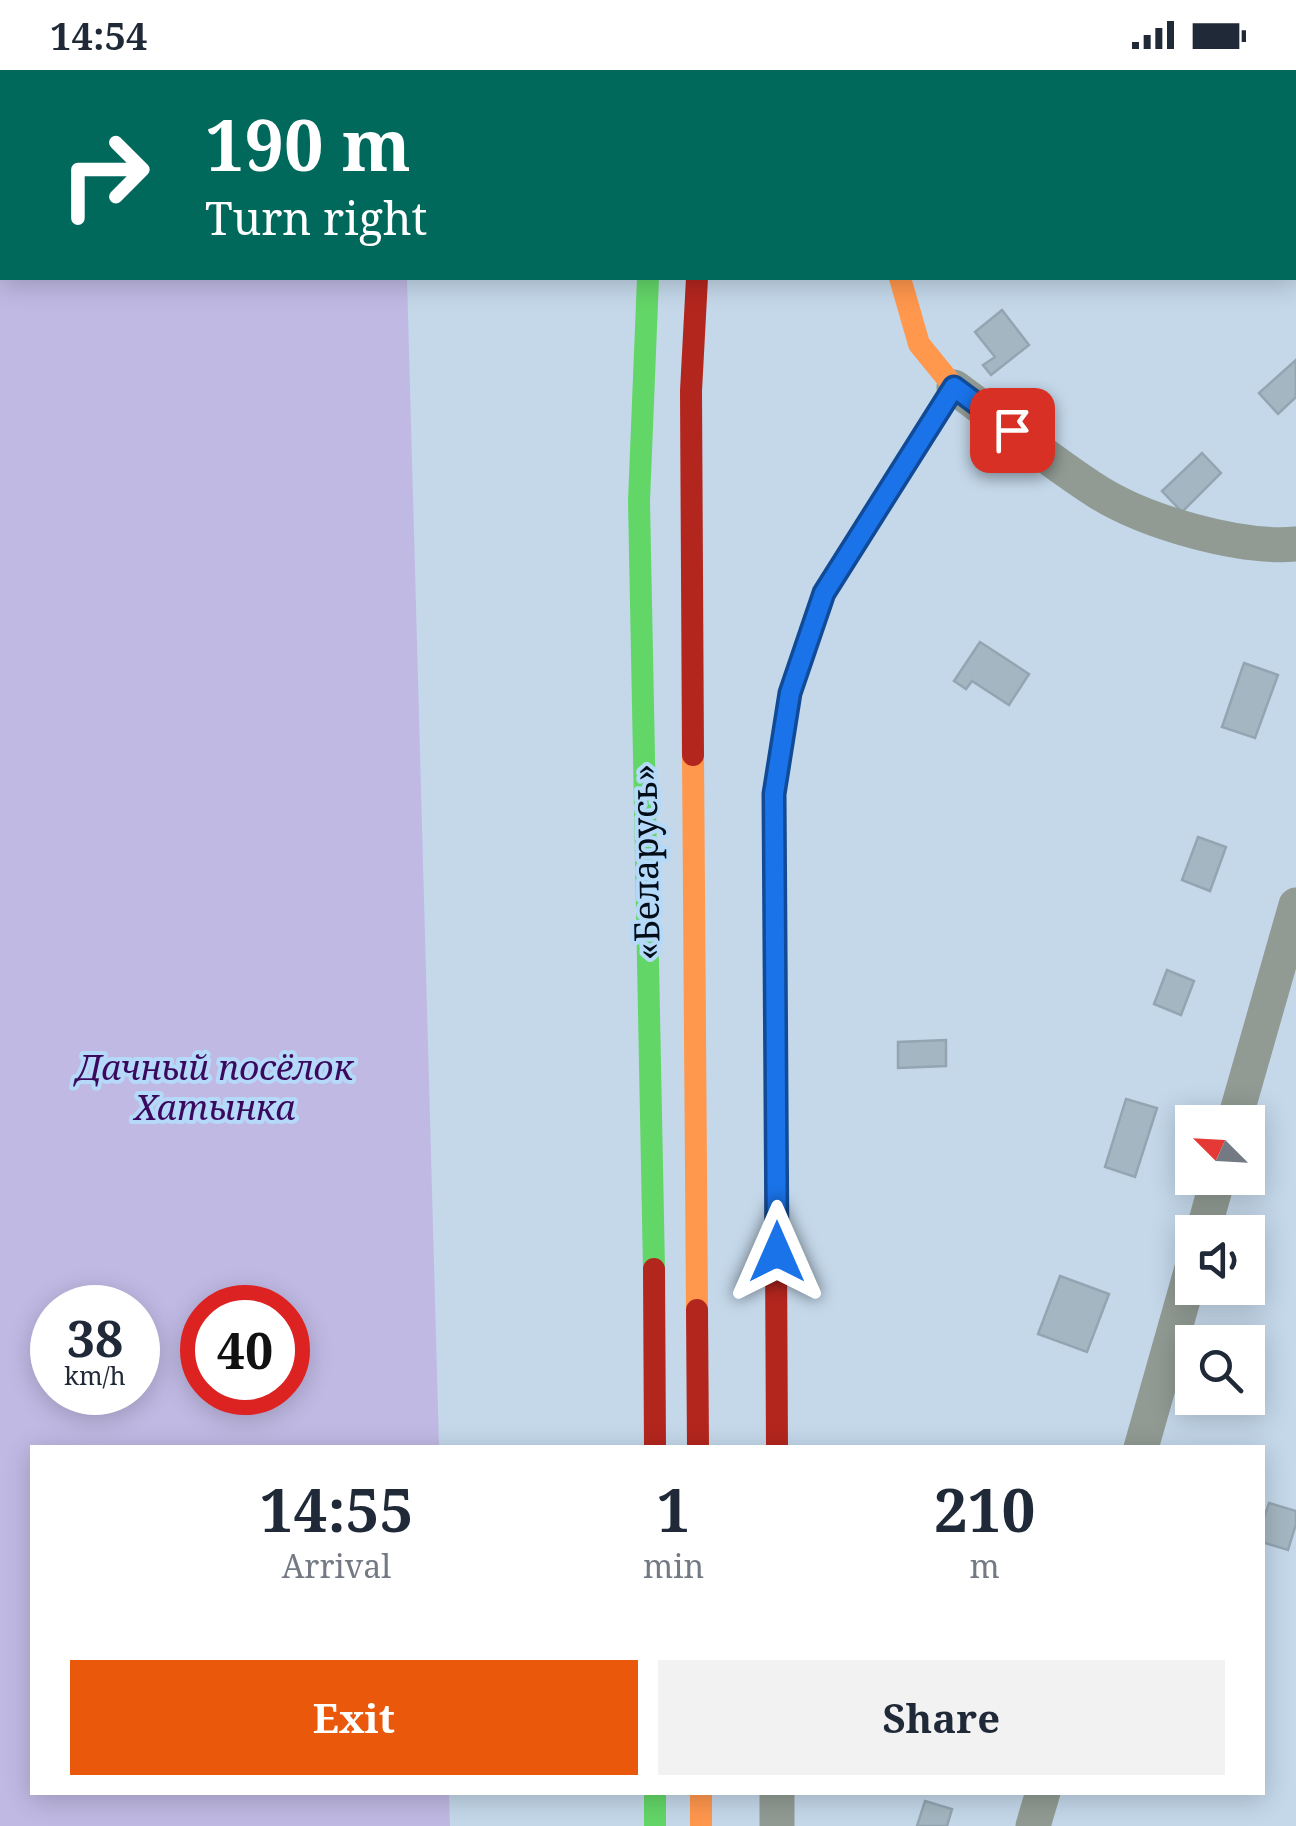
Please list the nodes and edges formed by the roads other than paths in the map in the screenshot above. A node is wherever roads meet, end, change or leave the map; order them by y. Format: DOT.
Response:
graph roads {
  1 [pos="648,280"];
  2 [pos="698,280"];
  3 [pos="910,282"];
  4 [pos="954,387"];
  5 [pos="1296,544"];
  6 [pos="1296,905"];
  7 [pos="1239,1105"];
  8 [pos="1182,1305"];
  9 [pos="654,1445"];
  10 [pos="698,1445"];
  11 [pos="777,1445"];
  12 [pos="1142,1445"];
  13 [pos="655,1795"];
  14 [pos="701,1795"];
  15 [pos="778,1795"];
  16 [pos="1042,1795"];
  17 [pos="655,1826"];
  18 [pos="702,1826"];
  19 [pos="778,1826"];
  20 [pos="1033,1826"];
  1 -- 9 [label="main road, «Беларусь»"];
  2 -- 10 [label="main road, «Беларусь»"];
  3 -- 4 [label="main road"];
  4 -- 5 [label="street"];
  4 -- 11 [label="main road"];
  6 -- 7 [label="street"];
  8 -- 12 [label="street"];
  13 -- 17 [label="main road"];
  14 -- 18 [label="main road"];
  15 -- 19 [label="street"];
  16 -- 20 [label="street"];
}
